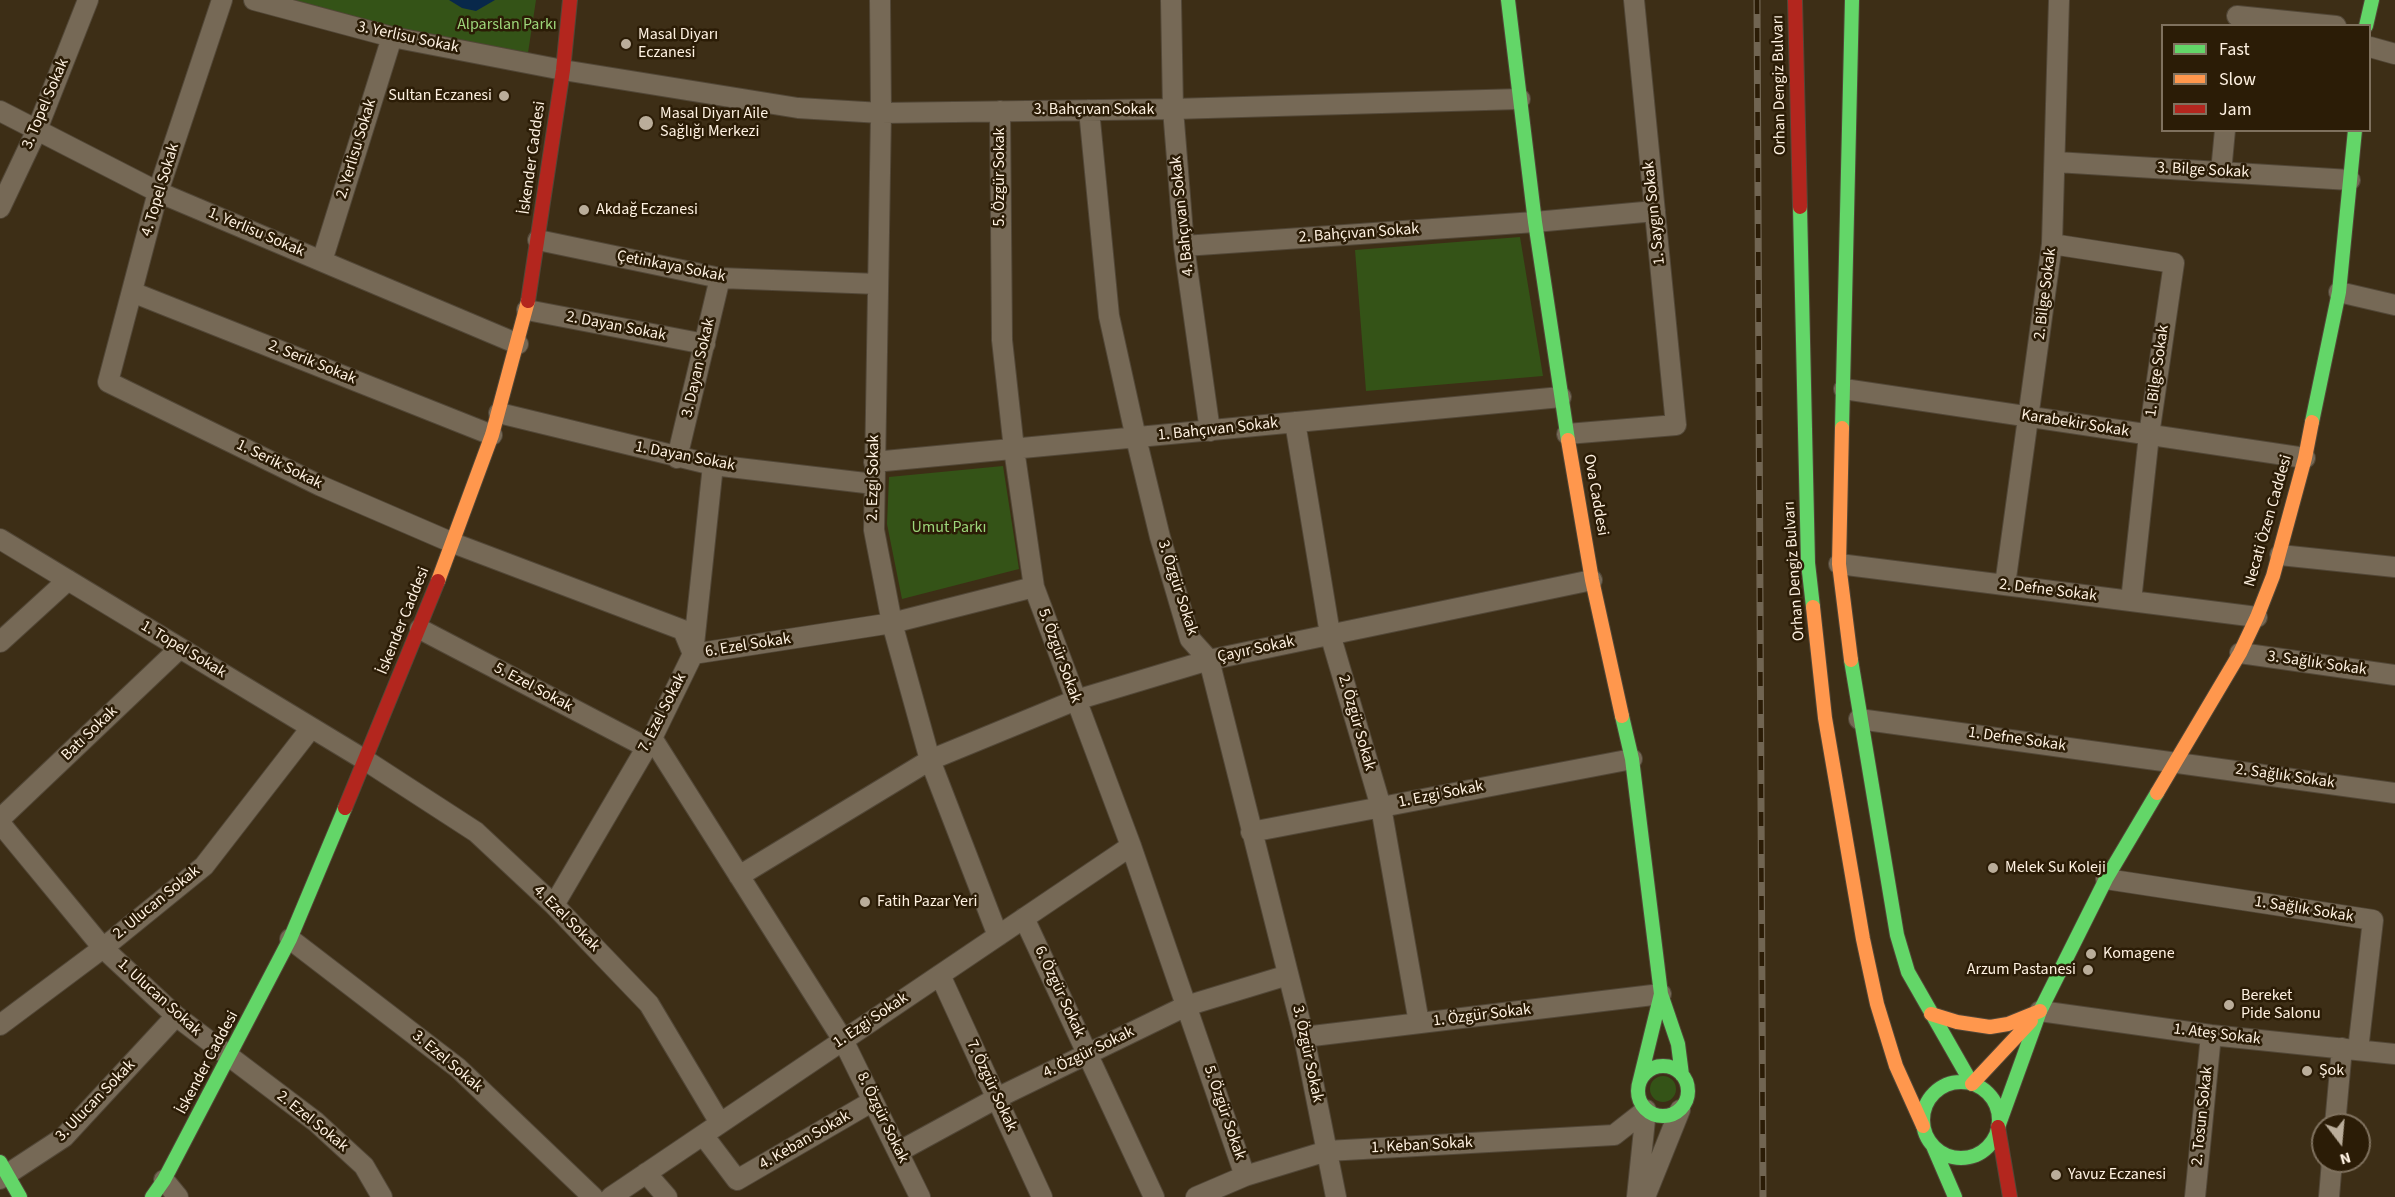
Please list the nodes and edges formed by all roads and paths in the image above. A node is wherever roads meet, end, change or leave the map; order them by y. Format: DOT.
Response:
graph roads {
  1 [pos="88,0"];
  2 [pos="222,0"];
  3 [pos="254,0"];
  4 [pos="570,0"];
  5 [pos="575,0"];
  6 [pos="880,0"];
  7 [pos="1171,0"];
  8 [pos="1508,0"];
  9 [pos="1635,0"];
  10 [pos="1795,0"];
  11 [pos="1852,0"];
  12 [pos="2059,0"];
  13 [pos="2369,0"];
  14 [pos="2237,14"];
  15 [pos="570,17"];
  16 [pos="2367,22"];
  17 [pos="2320,24"];
  18 [pos="392,37"];
  19 [pos="2371,47"];
  20 [pos="2395,54"];
  21 [pos="563,70"];
  22 [pos="1520,99"];
  23 [pos="1089,110"];
  24 [pos="1173,110"];
  25 [pos="0,111"];
  26 [pos="1000,111"];
  27 [pos="881,112"];
  28 [pos="36,132"];
  29 [pos="2225,132"];
  30 [pos="2355,132"];
  31 [pos="2056,162"];
  32 [pos="2221,172"];
  33 [pos="2350,180"];
  34 [pos="158,192"];
  35 [pos="0,208"];
  36 [pos="1655,211"];
  37 [pos="1535,222"];
  38 [pos="538,240"];
  39 [pos="2052,244"];
  40 [pos="1184,246"];
  41 [pos="322,261"];
  42 [pos="720,278"];
  43 [pos="878,284"];
  44 [pos="132,292"];
  45 [pos="2339,292"];
  46 [pos="2395,305"];
  47 [pos="527,309"];
  48 [pos="518,344"];
  49 [pos="705,344"];
  50 [pos="108,382"];
  51 [pos="1844,389"];
  52 [pos="1561,397"];
  53 [pos="499,413"];
  54 [pos="2029,417"];
  55 [pos="1295,422"];
  56 [pos="1210,430"];
  57 [pos="1567,434"];
  58 [pos="492,435"];
  59 [pos="2149,435"];
  60 [pos="1136,438"];
  61 [pos="1014,449"];
  62 [pos="677,458"];
  63 [pos="2305,458"];
  64 [pos="874,462"];
  65 [pos="713,465"];
  66 [pos="874,484"];
  67 [pos="0,539"];
  68 [pos="453,543"];
  69 [pos="2280,555"];
  70 [pos="1839,564"];
  71 [pos="2395,567"];
  72 [pos="68,580"];
  73 [pos="1593,580"];
  74 [pos="2005,585"];
  75 [pos="1034,587"];
  76 [pos="2131,601"];
  77 [pos="2257,617"];
  78 [pos="892,623"];
  79 [pos="420,629"];
  80 [pos="1330,634"];
  81 [pos="0,642"];
  82 [pos="180,648"];
  83 [pos="2240,653"];
  84 [pos="693,654"];
  85 [pos="1209,660"];
  86 [pos="2395,675"];
  87 [pos="1076,700"];
  88 [pos="1859,719"];
  89 [pos="311,728"];
  90 [pos="649,743"];
  91 [pos="1632,759"];
  92 [pos="365,760"];
  93 [pos="930,760"];
  94 [pos="2175,762"];
  95 [pos="2395,793"];
  96 [pos="1380,807"];
  97 [pos="0,821"];
  98 [pos="1251,832"];
  99 [pos="1131,846"];
  100 [pos="739,876"];
  101 [pos="2106,879"];
  102 [pos="554,905"];
  103 [pos="1024,918"];
  104 [pos="998,936"];
  105 [pos="290,939"];
  106 [pos="103,948"];
  107 [pos="940,975"];
  108 [pos="1288,975"];
  109 [pos="1661,994"];
  110 [pos="1186,1006"];
  111 [pos="2040,1011"];
  112 [pos="1931,1014"];
  113 [pos="176,1016"];
  114 [pos="1419,1023"];
  115 [pos="0,1025"];
  116 [pos="2211,1035"];
  117 [pos="1304,1037"];
  118 [pos="843,1040"];
  119 [pos="2350,1049"];
  120 [pos="1088,1053"];
  121 [pos="2395,1054"];
  122 [pos="229,1058"];
  123 [pos="1682,1075"];
  124 [pos="1639,1084"];
  125 [pos="1972,1084"];
  126 [pos="997,1098"];
  127 [pos="873,1101"];
  128 [pos="1646,1110"];
  129 [pos="1680,1110"];
  130 [pos="2337,1113"];
  131 [pos="720,1123"];
  132 [pos="1923,1126"];
  133 [pos="1998,1127"];
  134 [pos="703,1135"];
  135 [pos="1933,1146"];
  136 [pos="1327,1151"];
  137 [pos="898,1152"];
  138 [pos="3,1172"];
  139 [pos="646,1173"];
  140 [pos="2331,1173"];
  141 [pos="1245,1176"];
  142 [pos="164,1180"];
  143 [pos="20,1197"];
  144 [pos="152,1197"];
  145 [pos="178,1197"];
  146 [pos="382,1197"];
  147 [pos="593,1197"];
  148 [pos="611,1197"];
  149 [pos="667,1197"];
  150 [pos="920,1197"];
  151 [pos="1042,1197"];
  152 [pos="1154,1197"];
  153 [pos="1196,1197"];
  154 [pos="1336,1197"];
  155 [pos="1637,1197"];
  156 [pos="1645,1197"];
  157 [pos="1955,1197"];
  158 [pos="2010,1197"];
  159 [pos="2195,1197"];
  160 [pos="2330,1197"];
  1 -- 28 [label="street, 3. Topel Sokak"];
  2 -- 34 [label="street, 4. Topel Sokak"];
  3 -- 18 [label="street, 3. Yerlisu Sokak"];
  4 -- 15 [label="street"];
  5 -- 15 [label="street"];
  6 -- 27 [label="street, 2. Ezgi Sokak"];
  7 -- 24 [label="street, 4. Bahçıvan Sokak"];
  8 -- 22 [label="street, Ova Caddesi"];
  9 -- 36 [label="street, 1. Saygın Sokak"];
  10 -- 132 [label="street, Orhan Dengiz Bulvarı"];
  11 -- 51 [label="street"];
  12 -- 31 [label="street, 2. Bilge Sokak"];
  13 -- 16 [label="street"];
  14 -- 17 [label="street"];
  15 -- 21 [label="street, İskender Caddesi"];
  18 -- 21 [label="street, 3. Yerlisu Sokak"];
  18 -- 41 [label="street, 2. Yerlisu Sokak"];
  19 -- 20 [label="street"];
  21 -- 27 [label="street, 3. Bahçıvan Sokak"];
  21 -- 38 [label="street, İskender Caddesi"];
  22 -- 24 [label="street, 3. Bahçıvan Sokak"];
  22 -- 37 [label="street, Ova Caddesi"];
  23 -- 24 [label="street, 3. Bahçıvan Sokak"];
  23 -- 26 [label="street, 3. Bahçıvan Sokak"];
  23 -- 60 [label="street, 3. Özgür Sokak"];
  24 -- 40 [label="street, 4. Bahçıvan Sokak"];
  25 -- 28 [label="street, 1. Yerlisu Sokak"];
  26 -- 27 [label="street, 3. Bahçıvan Sokak"];
  26 -- 61 [label="street, 5. Özgür Sokak"];
  27 -- 43 [label="street, 2. Ezgi Sokak"];
  28 -- 34 [label="street, 1. Yerlisu Sokak"];
  28 -- 35 [label="street, 3. Topel Sokak"];
  29 -- 32 [label="street"];
  30 -- 33 [label="street, Necati Özen Caddesi"];
  31 -- 32 [label="street, 3. Bilge Sokak"];
  31 -- 39 [label="street, 2. Bilge Sokak"];
  32 -- 33 [label="street, 3. Bilge Sokak"];
  33 -- 45 [label="street, Necati Özen Caddesi"];
  34 -- 41 [label="street, 1. Yerlisu Sokak"];
  34 -- 44 [label="street, 4. Topel Sokak"];
  36 -- 37 [label="street, 2. Bahçıvan Sokak"];
  36 -- 57 [label="street, 1. Saygın Sokak"];
  37 -- 40 [label="street, 2. Bahçıvan Sokak"];
  37 -- 52 [label="street, Ova Caddesi"];
  38 -- 42 [label="street, Çetinkaya Sokak"];
  38 -- 47 [label="street, İskender Caddesi"];
  39 -- 54 [label="street, 2. Bilge Sokak"];
  39 -- 59 [label="street, 1. Bilge Sokak"];
  40 -- 56 [label="street, 4. Bahçıvan Sokak"];
  41 -- 48 [label="street, 1. Yerlisu Sokak"];
  42 -- 43 [label="street, Çetinkaya Sokak"];
  42 -- 49 [label="street, 3. Dayan Sokak"];
  43 -- 64 [label="street, 2. Ezgi Sokak"];
  44 -- 50 [label="street, 4. Topel Sokak"];
  44 -- 58 [label="street, 2. Serik Sokak"];
  45 -- 46 [label="street"];
  45 -- 63 [label="street, Necati Özen Caddesi"];
  47 -- 48 [label="street, İskender Caddesi"];
  47 -- 49 [label="street, 2. Dayan Sokak"];
  48 -- 53 [label="street, İskender Caddesi"];
  49 -- 62 [label="street, 3. Dayan Sokak"];
  50 -- 68 [label="street, 1. Serik Sokak"];
  51 -- 54 [label="street, Karabekir Sokak"];
  51 -- 70 [label="street"];
  52 -- 55 [label="street, 1. Bahçıvan Sokak"];
  52 -- 57 [label="street, Ova Caddesi"];
  53 -- 58 [label="street, İskender Caddesi"];
  53 -- 62 [label="street, 1. Dayan Sokak"];
  54 -- 59 [label="street, Karabekir Sokak"];
  54 -- 74 [label="street, 2. Bilge Sokak"];
  55 -- 56 [label="street, 1. Bahçıvan Sokak"];
  55 -- 80 [label="street, 2. Özgür Sokak"];
  56 -- 60 [label="street, 1. Bahçıvan Sokak"];
  57 -- 73 [label="street, Ova Caddesi"];
  58 -- 68 [label="street, İskender Caddesi"];
  59 -- 63 [label="street, Karabekir Sokak"];
  59 -- 76 [label="street, 1. Bilge Sokak"];
  60 -- 61 [label="street, 1. Bahçıvan Sokak"];
  60 -- 85 [label="street, 3. Özgür Sokak"];
  61 -- 64 [label="street, 1. Bahçıvan Sokak"];
  61 -- 75 [label="street, 5. Özgür Sokak"];
  62 -- 65 [label="street, 1. Dayan Sokak"];
  63 -- 69 [label="street, Necati Özen Caddesi"];
  64 -- 66 [label="street, 2. Ezgi Sokak"];
  65 -- 66 [label="street, 1. Dayan Sokak"];
  65 -- 84 [label="street, 7. Ezel Sokak"];
  66 -- 78 [label="street, 2. Ezgi Sokak"];
  67 -- 72 [label="street, 1. Topel Sokak"];
  68 -- 79 [label="street, İskender Caddesi"];
  68 -- 84 [label="street, 6. Ezel Sokak"];
  69 -- 71 [label="street"];
  69 -- 77 [label="street, Necati Özen Caddesi"];
  70 -- 74 [label="street, 2. Defne Sokak"];
  70 -- 88 [label="street"];
  72 -- 81 [label="street"];
  72 -- 82 [label="street, 1. Topel Sokak"];
  73 -- 80 [label="street, Çayır Sokak"];
  73 -- 91 [label="street, Ova Caddesi"];
  74 -- 76 [label="street, 2. Defne Sokak"];
  75 -- 78 [label="street, 6. Ezel Sokak"];
  75 -- 87 [label="street, 5. Özgür Sokak"];
  76 -- 77 [label="street, 2. Defne Sokak"];
  77 -- 83 [label="street, Necati Özen Caddesi"];
  78 -- 84 [label="street, 6. Ezel Sokak"];
  78 -- 93 [label="street, 2. Ezgi Sokak"];
  79 -- 90 [label="street, 5. Ezel Sokak"];
  79 -- 92 [label="street, İskender Caddesi"];
  80 -- 85 [label="street, Çayır Sokak"];
  80 -- 96 [label="street, 2. Özgür Sokak"];
  82 -- 89 [label="street, 1. Topel Sokak"];
  82 -- 97 [label="street, Batı Sokak"];
  83 -- 86 [label="street, 3. Sağlık Sokak"];
  83 -- 94 [label="street, Necati Özen Caddesi"];
  84 -- 90 [label="street, 7. Ezel Sokak"];
  85 -- 87 [label="street, Çayır Sokak"];
  85 -- 98 [label="street, 3. Özgür Sokak"];
  87 -- 93 [label="street, Çayır Sokak"];
  87 -- 99 [label="street, 5. Özgür Sokak"];
  88 -- 94 [label="street, 1. Defne Sokak"];
  88 -- 112 [label="street"];
  89 -- 92 [label="street, 1. Topel Sokak"];
  89 -- 106 [label="street, 2. Ulucan Sokak"];
  90 -- 100 [label="street, 8. Özgür Sokak"];
  90 -- 102 [label="street, 7. Ezel Sokak"];
  91 -- 96 [label="street, 1. Ezgi Sokak"];
  91 -- 109 [label="street, Ova Caddesi"];
  92 -- 102 [label="street, 4. Ezel Sokak"];
  92 -- 105 [label="street, İskender Caddesi"];
  93 -- 100 [label="street, Çayır Sokak"];
  93 -- 104 [label="street, 2. Ezgi Sokak"];
  94 -- 95 [label="street, 2. Sağlık Sokak"];
  94 -- 101 [label="street, Necati Özen Caddesi"];
  96 -- 98 [label="street, 1. Ezgi Sokak"];
  96 -- 114 [label="street, 2. Özgür Sokak"];
  97 -- 106 [label="street, 1. Ulucan Sokak"];
  98 -- 108 [label="street, 3. Özgür Sokak"];
  99 -- 103 [label="street, 1. Ezgi Sokak"];
  99 -- 110 [label="street, 5. Özgür Sokak"];
  100 -- 118 [label="street, 8. Özgür Sokak"];
  101 -- 111 [label="street, Necati Özen Caddesi"];
  101 -- 119 [label="street, 1. Sağlık Sokak"];
  102 -- 131 [label="street, 4. Ezel Sokak"];
  103 -- 104 [label="street, 1. Ezgi Sokak"];
  103 -- 120 [label="street, 6. Özgür Sokak"];
  104 -- 107 [label="street, 1. Ezgi Sokak"];
  105 -- 122 [label="street, İskender Caddesi"];
  105 -- 147 [label="street, 3. Ezel Sokak"];
  106 -- 113 [label="street, 1. Ulucan Sokak"];
  106 -- 115 [label="street, 2. Ulucan Sokak"];
  107 -- 118 [label="street, 1. Ezgi Sokak"];
  107 -- 126 [label="street, 7. Özgür Sokak"];
  108 -- 110 [label="street, 4. Özgür Sokak"];
  108 -- 117 [label="street, 3. Özgür Sokak"];
  109 -- 114 [label="street, 1. Özgür Sokak"];
  109 -- 123 [label="street"];
  109 -- 124 [label="street"];
  110 -- 120 [label="street, 4. Özgür Sokak"];
  110 -- 141 [label="street, 5. Özgür Sokak"];
  111 -- 112 [label="street"];
  111 -- 116 [label="street, 1. Ateş Sokak"];
  111 -- 125 [label="street"];
  111 -- 133 [label="street"];
  112 -- 125 [label="street"];
  113 -- 122 [label="street, 1. Ulucan Sokak"];
  113 -- 138 [label="street, 3. Ulucan Sokak"];
  114 -- 117 [label="street, 1. Özgür Sokak"];
  116 -- 119 [label="street, 1. Ateş Sokak"];
  116 -- 159 [label="street, 2. Tosun Sokak"];
  117 -- 136 [label="street, 3. Özgür Sokak"];
  118 -- 127 [label="street, 8. Özgür Sokak"];
  118 -- 131 [label="street, 1. Ezgi Sokak"];
  119 -- 121 [label="street, 1. Ateş Sokak"];
  119 -- 130 [label="street"];
  120 -- 126 [label="street, 4. Özgür Sokak"];
  120 -- 152 [label="street, 6. Özgür Sokak"];
  122 -- 142 [label="street, İskender Caddesi"];
  122 -- 146 [label="street, 2. Ezel Sokak"];
  123 -- 124 [label="street"];
  123 -- 129 [label="street"];
  124 -- 128 [label="street"];
  125 -- 132 [label="street"];
  125 -- 133 [label="street"];
  126 -- 137 [label="street, 4. Özgür Sokak"];
  126 -- 151 [label="street, 7. Özgür Sokak"];
  127 -- 134 [label="street, 4. Keban Sokak"];
  127 -- 137 [label="street, 8. Özgür Sokak"];
  128 -- 129 [label="street"];
  128 -- 136 [label="street, 1. Keban Sokak"];
  128 -- 155 [label="street"];
  129 -- 156 [label="street"];
  131 -- 134 [label="street, 1. Ezgi Sokak"];
  132 -- 135 [label="street, Orhan Dengiz Bulvarı"];
  133 -- 135 [label="street"];
  133 -- 158 [label="street"];
  134 -- 139 [label="street, 1. Ezgi Sokak"];
  135 -- 157 [label="street, Orhan Dengiz Bulvarı"];
  136 -- 141 [label="street, 1. Keban Sokak"];
  136 -- 154 [label="street, 3. Özgür Sokak"];
  137 -- 150 [label="street, 8. Özgür Sokak"];
  138 -- 143 [label="street"];
  139 -- 148 [label="street, 1. Ezgi Sokak"];
  139 -- 149 [label="street"];
  140 -- 160 [label="street"];
  141 -- 153 [label="street, 1. Keban Sokak"];
  142 -- 144 [label="street, İskender Caddesi"];
  142 -- 145 [label="street"];
}
